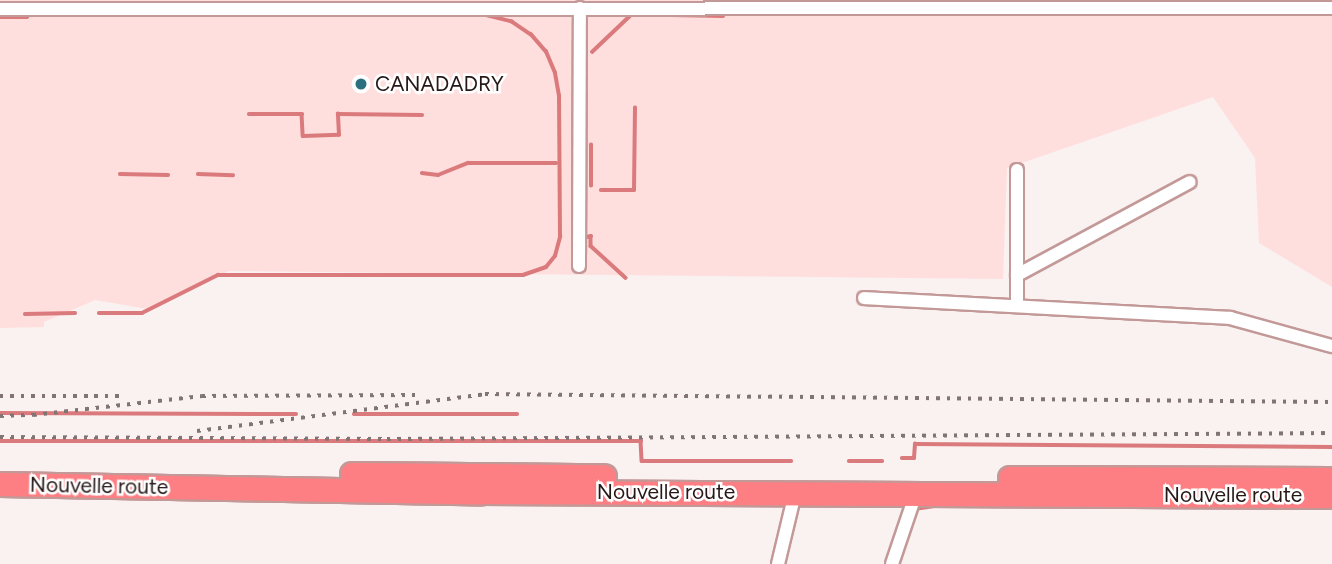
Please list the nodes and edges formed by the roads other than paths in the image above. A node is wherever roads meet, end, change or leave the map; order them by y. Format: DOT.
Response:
graph roads {
  1 [pos="580,8"];
  2 [pos="1332,8"];
  3 [pos="0,9"];
  4 [pos="1017,170"];
  5 [pos="1190,182"];
  6 [pos="579,266"];
  7 [pos="1017,275"];
  8 [pos="864,298"];
  9 [pos="1017,306"];
  10 [pos="1332,346"];
  11 [pos="0,470"];
  12 [pos="1332,479"];
  13 [pos="0,484"];
  14 [pos="741,485"];
  15 [pos="795,493"];
  16 [pos="916,493"];
  17 [pos="1332,496"];
  18 [pos="778,564"];
  19 [pos="892,564"];
  1 -- 2 [label="street"];
  1 -- 3 [label="street"];
  1 -- 6 [label="street"];
  4 -- 7 [label="street"];
  5 -- 7 [label="street"];
  7 -- 9 [label="street"];
  8 -- 9 [label="street"];
  9 -- 10 [label="street"];
  11 -- 14 [label="highway, Nouvelle route"];
  12 -- 14 [label="highway, Nouvelle route"];
  13 -- 14 [label="highway, Nouvelle route"];
  14 -- 15 [label="highway, Nouvelle route"];
  15 -- 16 [label="highway, Nouvelle route"];
  15 -- 18 [label="street"];
  16 -- 17 [label="highway, Nouvelle route"];
  16 -- 19 [label="street"];
}
